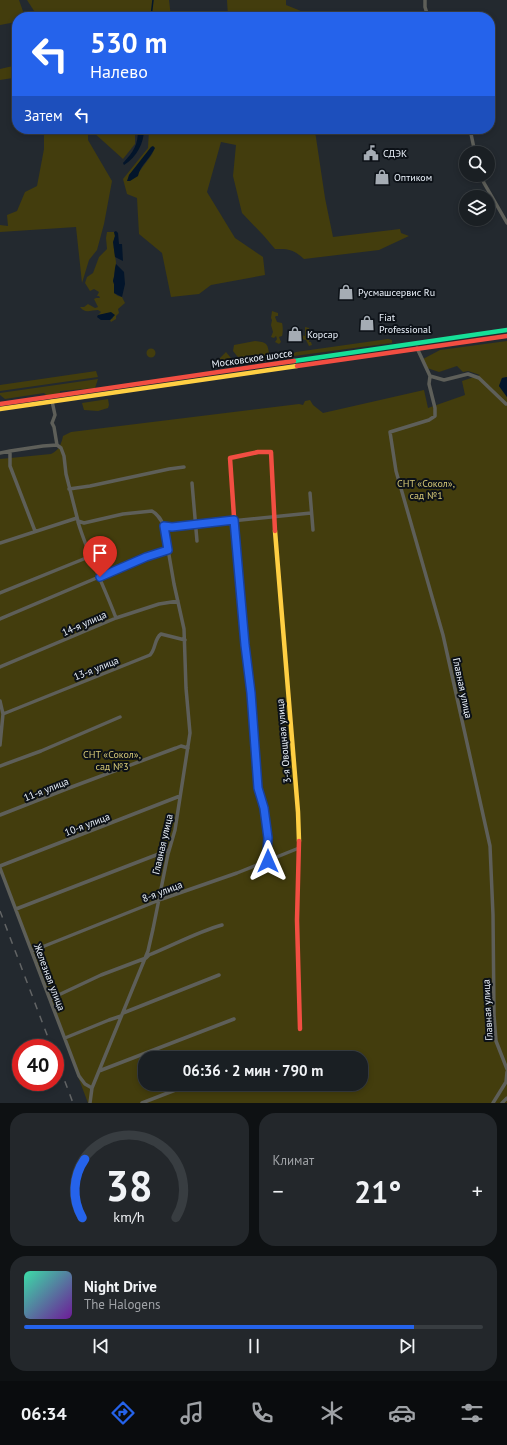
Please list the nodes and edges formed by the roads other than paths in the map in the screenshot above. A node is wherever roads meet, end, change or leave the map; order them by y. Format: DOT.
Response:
graph roads {
  1 [pos="425,0"];
  2 [pos="426,12"];
  3 [pos="471,134"];
  4 [pos="474,146"];
  5 [pos="484,182"];
  6 [pos="507,223"];
  7 [pos="507,330"];
  8 [pos="507,336"];
  9 [pos="417,348"];
  10 [pos="430,376"];
  11 [pos="112,389"];
  12 [pos="52,401"];
  13 [pos="0,404"];
  14 [pos="506,404"];
  15 [pos="0,409"];
  16 [pos="57,445"];
  17 [pos="10,451"];
  18 [pos="0,453"];
  19 [pos="184,468"];
  20 [pos="192,483"];
  21 [pos="69,489"];
  22 [pos="310,494"];
  23 [pos="311,513"];
  24 [pos="274,517"];
  25 [pos="78,519"];
  26 [pos="234,520"];
  27 [pos="195,524"];
  28 [pos="164,526"];
  29 [pos="313,530"];
  30 [pos="35,531"];
  31 [pos="197,541"];
  32 [pos="0,543"];
  33 [pos="168,550"];
  34 [pos="91,556"];
  35 [pos="100,577"];
  36 [pos="0,593"];
  37 [pos="178,601"];
  38 [pos="116,618"];
  39 [pos="0,619"];
  40 [pos="185,640"];
  41 [pos="0,667"];
  42 [pos="0,701"];
  43 [pos="3,714"];
  44 [pos="120,717"];
  45 [pos="0,745"];
  46 [pos="188,748"];
  47 [pos="0,766"];
  48 [pos="180,796"];
  49 [pos="0,816"];
  50 [pos="299,848"];
  51 [pos="169,850"];
  52 [pos="268,861"];
  53 [pos="0,867"];
  54 [pos="158,901"];
  55 [pos="16,909"];
  56 [pos="222,925"];
  57 [pos="32,951"];
  58 [pos="146,958"];
  59 [pos="218,975"];
  60 [pos="50,999"];
  61 [pos="122,1014"];
  62 [pos="234,1019"];
  63 [pos="300,1029"];
  64 [pos="65,1038"];
  65 [pos="507,1069"];
  66 [pos="99,1071"];
  67 [pos="507,1072"];
  68 [pos="92,1088"];
  69 [pos="173,1091"];
  70 [pos="507,1098"];
  71 [pos="90,1103"];
  72 [pos="142,1103"];
  73 [pos="494,1103"];
  74 [pos="502,1103"];
  1 -- 2 [label="street"];
  3 -- 4 [label="street"];
  5 -- 6 [label="street"];
  7 -- 11 [label="street, Московское шоссе"];
  8 -- 9 [label="street, Московское шоссе"];
  9 -- 10 [label="street, Главная улица"];
  9 -- 11 [label="street, Московское шоссе"];
  10 -- 14 [label="street"];
  10 -- 65 [label="street, Главная улица"];
  11 -- 12 [label="street, Московское шоссе"];
  11 -- 13 [label="street, Московское шоссе"];
  12 -- 15 [label="street, Московское шоссе"];
  12 -- 16 [label="street"];
  16 -- 17 [label="street"];
  16 -- 21 [label="street"];
  17 -- 18 [label="street"];
  17 -- 30 [label="street"];
  19 -- 21 [label="street"];
  20 -- 27 [label="street"];
  21 -- 25 [label="street"];
  22 -- 23 [label="street"];
  23 -- 24 [label="street"];
  23 -- 29 [label="street"];
  24 -- 26 [label="street"];
  24 -- 26 [label="street, 3-я Овощная улица"];
  24 -- 50 [label="street, 3-я Овощная улица"];
  25 -- 28 [label="street, Главная улица"];
  25 -- 30 [label="street"];
  25 -- 34 [label="street"];
  26 -- 27 [label="street"];
  26 -- 52 [label="street"];
  27 -- 28 [label="street"];
  27 -- 31 [label="street"];
  28 -- 33 [label="street, Главная улица"];
  30 -- 32 [label="street"];
  33 -- 35 [label="street"];
  33 -- 37 [label="street, Главная улица"];
  34 -- 35 [label="street"];
  34 -- 36 [label="street"];
  35 -- 38 [label="street"];
  35 -- 39 [label="street"];
  37 -- 38 [label="street, 14-я улица"];
  37 -- 40 [label="street, Главная улица"];
  38 -- 41 [label="street, 14-я улица"];
  40 -- 43 [label="street, 13-я улица"];
  40 -- 46 [label="street, Главная улица"];
  42 -- 43 [label="street"];
  43 -- 45 [label="street"];
  44 -- 47 [label="street"];
  46 -- 48 [label="street, Главная улица"];
  46 -- 49 [label="street, 11-я улица"];
  48 -- 51 [label="street, Главная улица"];
  48 -- 53 [label="street, 10-я улица"];
  50 -- 52 [label="street, 8-я улица"];
  50 -- 63 [label="street, 3-я Овощная улица"];
  51 -- 54 [label="street, Главная улица"];
  51 -- 55 [label="street"];
  52 -- 54 [label="street, 8-я улица"];
  53 -- 55 [label="street, Железная улица"];
  54 -- 57 [label="street, 8-я улица"];
  54 -- 58 [label="street, Главная улица"];
  55 -- 57 [label="street, Железная улица"];
  56 -- 58 [label="street"];
  57 -- 60 [label="street, Железная улица"];
  58 -- 60 [label="street"];
  58 -- 61 [label="street, Главная улица"];
  59 -- 61 [label="street"];
  60 -- 64 [label="street, Железная улица"];
  61 -- 64 [label="street"];
  61 -- 66 [label="street, Главная улица"];
  62 -- 66 [label="street"];
  64 -- 68 [label="street, Железная улица"];
  66 -- 68 [label="street, Главная улица"];
  67 -- 73 [label="street"];
  68 -- 71 [label="street, Главная улица"];
  69 -- 72 [label="street"];
  70 -- 74 [label="street"];
}
